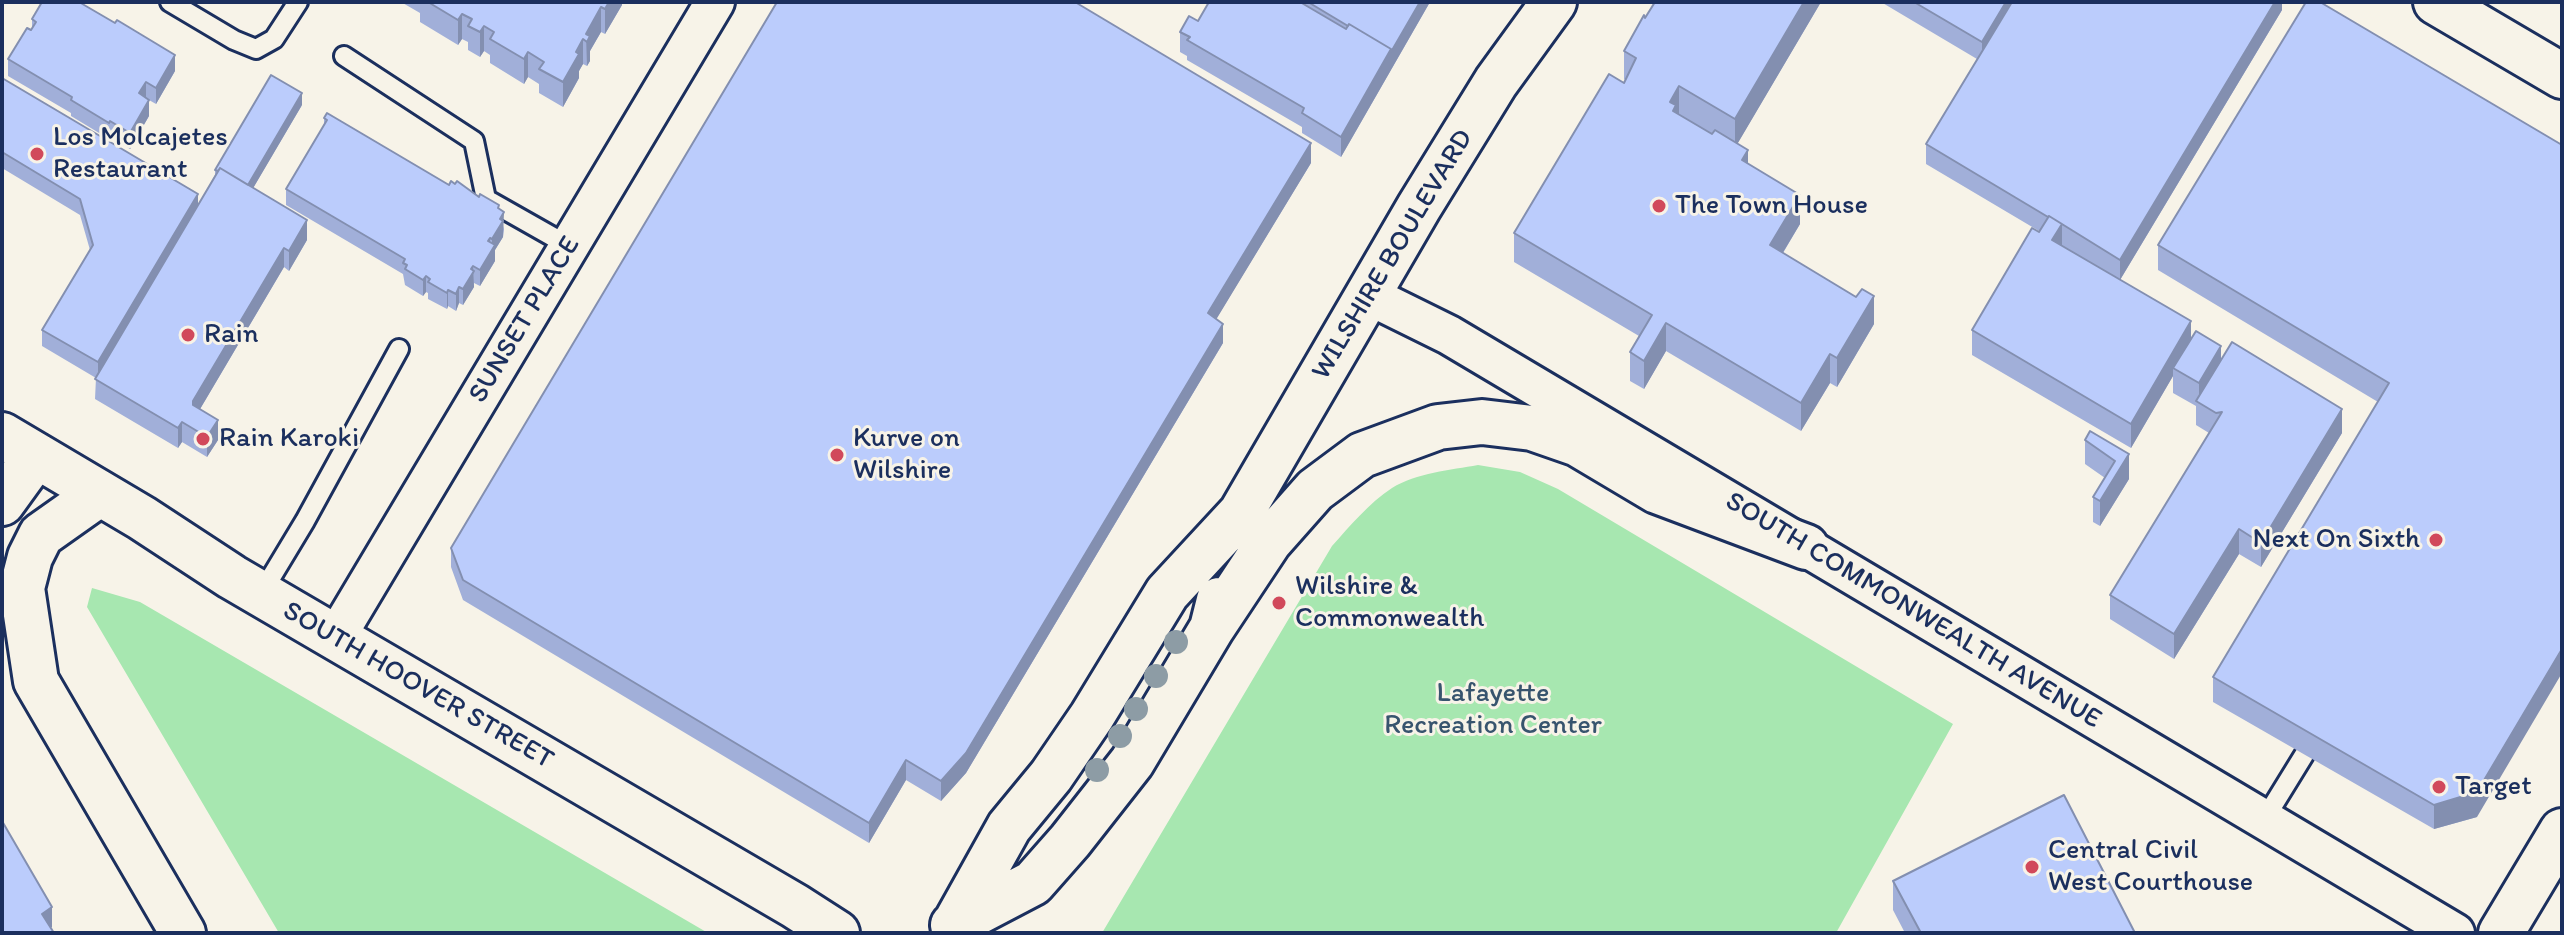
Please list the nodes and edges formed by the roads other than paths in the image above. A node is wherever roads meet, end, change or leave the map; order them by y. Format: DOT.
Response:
graph roads {
  1 [pos="170,2"];
  2 [pos="298,2"];
  3 [pos="715,2"];
  4 [pos="1554,2"];
  5 [pos="2436,2"];
  6 [pos="344,56"];
  7 [pos="2562,76"];
  8 [pos="569,246"];
  9 [pos="1368,295"];
  10 [pos="399,349"];
  11 [pos="19,445"];
  12 [pos="99,494"];
  13 [pos="2,503"];
  14 [pos="1241,513"];
  15 [pos="1806,547"];
  16 [pos="261,594"];
  17 [pos="1212,628"];
  18 [pos="336,637"];
  19 [pos="2,655"];
  20 [pos="36,681"];
  21 [pos="2304,755"];
  22 [pos="2264,820"];
  23 [pos="2562,831"];
  24 [pos="949,928"];
  25 [pos="183,933"];
  26 [pos="837,933"];
  27 [pos="2455,933"];
  28 [pos="2501,933"];
  1 -- 2 [label="lane"];
  3 -- 8 [label="street, SUNSET PLACE"];
  4 -- 9 [label="main road, WILSHIRE BOULEVARD"];
  5 -- 7 [label="main road"];
  6 -- 8 [label="lane"];
  8 -- 18 [label="street, SUNSET PLACE"];
  9 -- 14 [label="main road, WILSHIRE BOULEVARD"];
  9 -- 15 [label="street, SOUTH COMMONWEALTH AVENUE"];
  10 -- 16 [label="lane"];
  11 -- 12 [label="main road, SOUTH HOOVER STREET"];
  11 -- 13 [label="main road"];
  12 -- 16 [label="main road, SOUTH HOOVER STREET"];
  12 -- 20 [label="main road"];
  14 -- 17 [label="main road, WILSHIRE BOULEVARD"];
  14 -- 24 [label="main road, WILSHIRE BOULEVARD"];
  15 -- 17 [label="main road"];
  15 -- 22 [label="street, SOUTH COMMONWEALTH AVENUE"];
  16 -- 18 [label="main road, SOUTH HOOVER STREET"];
  17 -- 24 [label="main road, WILSHIRE BOULEVARD"];
  18 -- 26 [label="main road, SOUTH HOOVER STREET"];
  19 -- 20 [label="main road"];
  20 -- 25 [label="main road"];
  21 -- 22 [label="lane"];
  22 -- 27 [label="street, SOUTH COMMONWEALTH AVENUE"];
  23 -- 28 [label="main road"];
}
